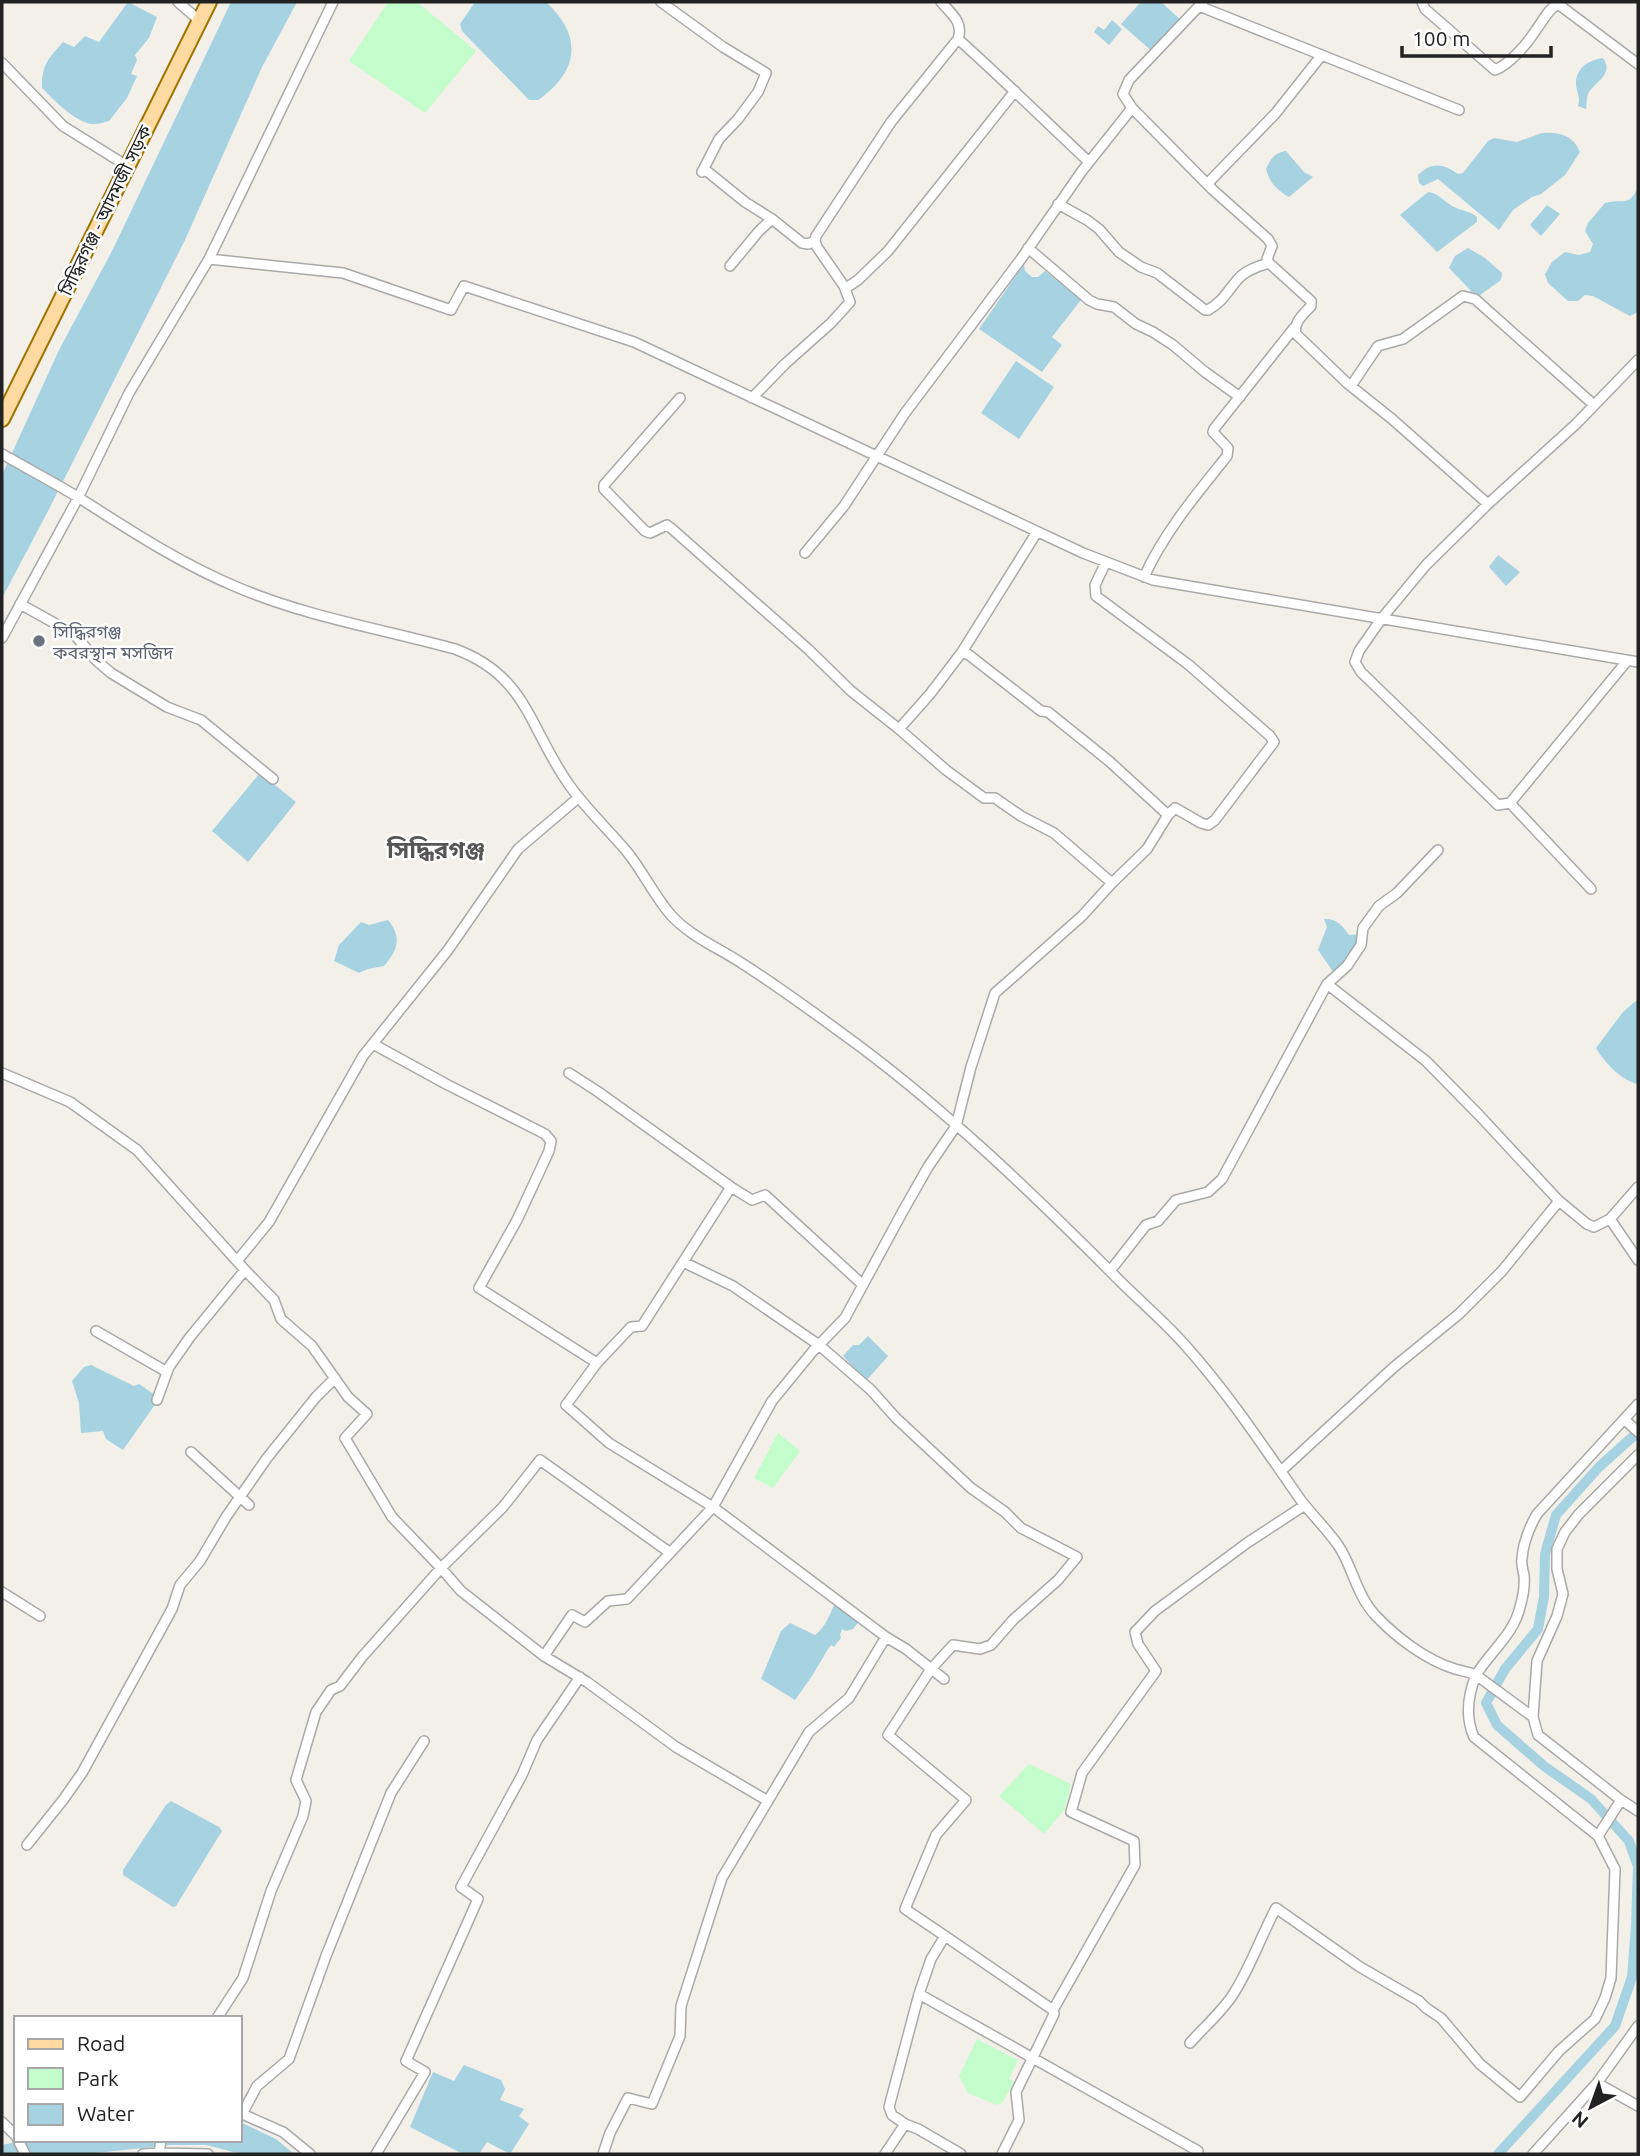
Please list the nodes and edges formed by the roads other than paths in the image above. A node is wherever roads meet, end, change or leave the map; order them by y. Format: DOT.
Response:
graph roads {
  1 [pos="178,2"];
  2 [pos="209,2"];
  3 [pos="333,2"];
  4 [pos="661,2"];
  5 [pos="941,2"];
  6 [pos="1422,2"];
  7 [pos="1201,4"];
  8 [pos="1556,4"];
  9 [pos="200,21"];
  10 [pos="958,39"];
  11 [pos="1321,56"];
  12 [pos="2,63"];
  13 [pos="1638,64"];
  14 [pos="1015,91"];
  15 [pos="1132,108"];
  16 [pos="1459,110"];
  17 [pos="1089,162"];
  18 [pos="127,166"];
  19 [pos="1206,184"];
  20 [pos="1058,204"];
  21 [pos="772,219"];
  22 [pos="815,241"];
  23 [pos="1028,248"];
  24 [pos="209,259"];
  25 [pos="1269,263"];
  26 [pos="730,267"];
  27 [pos="846,288"];
  28 [pos="1294,328"];
  29 [pos="1638,360"];
  30 [pos="1351,386"];
  31 [pos="1240,397"];
  32 [pos="680,398"];
  33 [pos="752,398"];
  34 [pos="1594,405"];
  35 [pos="2,419"];
  36 [pos="2,454"];
  37 [pos="877,456"];
  38 [pos="78,498"];
  39 [pos="1488,504"];
  40 [pos="1037,532"];
  41 [pos="805,553"];
  42 [pos="1106,562"];
  43 [pos="1144,577"];
  44 [pos="20,604"];
  45 [pos="1382,618"];
  46 [pos="2,638"];
  47 [pos="962,652"];
  48 [pos="1627,660"];
  49 [pos="1638,662"];
  50 [pos="899,729"];
  51 [pos="274,779"];
  52 [pos="578,798"];
  53 [pos="1510,803"];
  54 [pos="1168,816"];
  55 [pos="1438,850"];
  56 [pos="1112,883"];
  57 [pos="1591,889"];
  58 [pos="1327,984"];
  59 [pos="373,1044"];
  60 [pos="2,1073"];
  61 [pos="569,1073"];
  62 [pos="956,1126"];
  63 [pos="731,1187"];
  64 [pos="1638,1187"];
  65 [pos="1559,1201"];
  66 [pos="1610,1219"];
  67 [pos="1638,1260"];
  68 [pos="237,1261"];
  69 [pos="683,1262"];
  70 [pos="245,1270"];
  71 [pos="1110,1272"];
  72 [pos="863,1285"];
  73 [pos="96,1331"];
  74 [pos="819,1345"];
  75 [pos="597,1363"];
  76 [pos="167,1372"];
  77 [pos="335,1378"];
  78 [pos="157,1400"];
  79 [pos="1638,1404"];
  80 [pos="1626,1421"];
  81 [pos="1638,1432"];
  82 [pos="191,1452"];
  83 [pos="1638,1455"];
  84 [pos="1281,1471"];
  85 [pos="240,1496"];
  86 [pos="249,1505"];
  87 [pos="1305,1505"];
  88 [pos="713,1507"];
  89 [pos="669,1552"];
  90 [pos="442,1568"];
  91 [pos="2,1592"];
  92 [pos="40,1616"];
  93 [pos="886,1637"];
  94 [pos="544,1656"];
  95 [pos="931,1669"];
  96 [pos="1479,1676"];
  97 [pos="580,1677"];
  98 [pos="944,1679"];
  99 [pos="1530,1714"];
  100 [pos="424,1741"];
  101 [pos="768,1801"];
  102 [pos="1620,1802"];
  103 [pos="1638,1811"];
  104 [pos="1600,1833"];
  105 [pos="27,1845"];
  106 [pos="945,1936"];
  107 [pos="919,1994"];
  108 [pos="1053,2010"];
  109 [pos="218,2016"];
  110 [pos="1638,2026"];
  111 [pos="1190,2043"];
  112 [pos="1033,2059"];
  113 [pos="1597,2083"];
  114 [pos="1638,2106"];
  115 [pos="242,2111"];
  116 [pos="242,2113"];
  117 [pos="2,2122"];
  118 [pos="905,2124"];
  119 [pos="14,2135"];
  120 [pos="161,2142"];
  121 [pos="1198,2151"];
  122 [pos="159,2152"];
  123 [pos="143,2154"];
  124 [pos="208,2154"];
  125 [pos="310,2154"];
  126 [pos="376,2154"];
  127 [pos="603,2154"];
  128 [pos="885,2154"];
  129 [pos="961,2154"];
  130 [pos="1002,2154"];
  131 [pos="1533,2154"];
  1 -- 9 [label="street"];
  2 -- 9 [label="main road, সিদ্ধিরগঞ্জ - আদমজী সড়ক"];
  3 -- 24 [label="street"];
  4 -- 21 [label="street"];
  5 -- 10 [label="street"];
  6 -- 8 [label="street"];
  7 -- 11 [label="street"];
  7 -- 15 [label="street"];
  8 -- 13 [label="street"];
  9 -- 18 [label="main road, সিদ্ধিরগঞ্জ - আদমজী সড়ক"];
  10 -- 14 [label="street"];
  10 -- 22 [label="street"];
  11 -- 16 [label="street"];
  11 -- 19 [label="street"];
  12 -- 18 [label="street"];
  14 -- 17 [label="street"];
  14 -- 27 [label="street"];
  15 -- 17 [label="street"];
  15 -- 19 [label="street"];
  17 -- 20 [label="street"];
  18 -- 35 [label="main road, সিদ্ধিরগঞ্জ - আদমজী সড়ক"];
  19 -- 25 [label="street"];
  20 -- 23 [label="street"];
  20 -- 25 [label="street"];
  21 -- 22 [label="street"];
  21 -- 26 [label="street"];
  22 -- 27 [label="street"];
  23 -- 31 [label="street"];
  23 -- 37 [label="street"];
  24 -- 33 [label="street"];
  24 -- 38 [label="street"];
  25 -- 28 [label="street"];
  27 -- 33 [label="street"];
  28 -- 30 [label="street"];
  28 -- 31 [label="street"];
  29 -- 34 [label="street"];
  30 -- 34 [label="street"];
  30 -- 39 [label="street"];
  31 -- 43 [label="street"];
  32 -- 50 [label="street"];
  33 -- 37 [label="street"];
  34 -- 39 [label="street"];
  36 -- 38 [label="street"];
  37 -- 40 [label="street"];
  37 -- 41 [label="street"];
  38 -- 44 [label="street"];
  38 -- 52 [label="street"];
  39 -- 45 [label="street"];
  40 -- 42 [label="street"];
  40 -- 47 [label="street"];
  42 -- 43 [label="street"];
  42 -- 54 [label="street"];
  43 -- 45 [label="street"];
  44 -- 46 [label="street"];
  44 -- 51 [label="street"];
  45 -- 48 [label="street"];
  45 -- 53 [label="street"];
  47 -- 50 [label="street"];
  47 -- 54 [label="street"];
  48 -- 49 [label="street"];
  48 -- 53 [label="street"];
  50 -- 56 [label="street"];
  52 -- 59 [label="street"];
  52 -- 62 [label="street"];
  53 -- 57 [label="street"];
  54 -- 56 [label="street"];
  55 -- 58 [label="street"];
  56 -- 62 [label="street"];
  58 -- 65 [label="street"];
  58 -- 71 [label="street"];
  59 -- 68 [label="street"];
  59 -- 75 [label="street"];
  60 -- 68 [label="street"];
  61 -- 63 [label="street"];
  62 -- 71 [label="street"];
  62 -- 72 [label="street"];
  63 -- 69 [label="street"];
  63 -- 72 [label="street"];
  64 -- 66 [label="street"];
  65 -- 66 [label="street"];
  65 -- 84 [label="street"];
  66 -- 67 [label="street"];
  68 -- 70 [label="street"];
  69 -- 74 [label="street"];
  69 -- 75 [label="street"];
  70 -- 76 [label="street"];
  70 -- 77 [label="street"];
  71 -- 84 [label="street"];
  72 -- 74 [label="street"];
  73 -- 76 [label="street"];
  74 -- 88 [label="street"];
  74 -- 95 [label="street"];
  75 -- 88 [label="street"];
  76 -- 78 [label="street"];
  77 -- 85 [label="street"];
  77 -- 90 [label="street"];
  79 -- 80 [label="street"];
  80 -- 81 [label="street"];
  80 -- 96 [label="street"];
  82 -- 85 [label="street"];
  83 -- 99 [label="street"];
  84 -- 87 [label="street"];
  85 -- 86 [label="street"];
  85 -- 105 [label="street"];
  87 -- 96 [label="street"];
  87 -- 108 [label="street"];
  88 -- 89 [label="street"];
  88 -- 93 [label="street"];
  89 -- 90 [label="street"];
  89 -- 94 [label="street"];
  90 -- 94 [label="street"];
  90 -- 109 [label="street"];
  91 -- 92 [label="street"];
  93 -- 95 [label="street"];
  93 -- 101 [label="street"];
  94 -- 97 [label="street"];
  95 -- 98 [label="street"];
  95 -- 106 [label="street"];
  96 -- 99 [label="street"];
  96 -- 104 [label="street"];
  97 -- 101 [label="street"];
  97 -- 126 [label="street"];
  99 -- 102 [label="street"];
  100 -- 115 [label="street"];
  101 -- 127 [label="street"];
  102 -- 103 [label="street"];
  102 -- 104 [label="street"];
  104 -- 111 [label="street"];
  106 -- 107 [label="street"];
  106 -- 108 [label="street"];
  107 -- 112 [label="street"];
  107 -- 118 [label="street"];
  108 -- 112 [label="street"];
  110 -- 113 [label="street"];
  112 -- 121 [label="street"];
  112 -- 130 [label="street"];
  113 -- 114 [label="street"];
  113 -- 131 [label="street"];
  116 -- 125 [label="street"];
  117 -- 119 [label="street"];
  118 -- 128 [label="street"];
  118 -- 129 [label="street"];
  120 -- 122 [label="street"];
  122 -- 123 [label="street"];
  122 -- 124 [label="street"];
}
